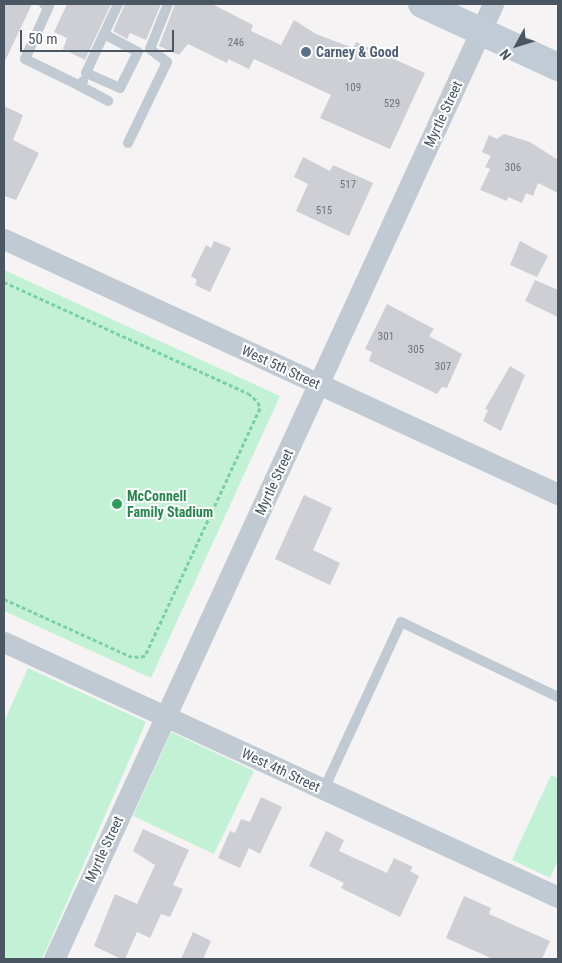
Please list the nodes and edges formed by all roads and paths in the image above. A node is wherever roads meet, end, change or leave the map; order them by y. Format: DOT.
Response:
graph roads {
  1 [pos="44,4"];
  2 [pos="118,4"];
  3 [pos="168,4"];
  4 [pos="422,4"];
  5 [pos="493,4"];
  6 [pos="481,31"];
  7 [pos="104,34"];
  8 [pos="558,66"];
  9 [pos="86,73"];
  10 [pos="80,86"];
  11 [pos="108,101"];
  12 [pos="128,143"];
  13 [pos="4,239"];
  14 [pos="4,282"];
  15 [pos="318,385"];
  16 [pos="558,494"];
  17 [pos="4,599"];
  18 [pos="4,642"];
  19 [pos="558,697"];
  20 [pos="165,716"];
  21 [pos="324,789"];
  22 [pos="558,897"];
  23 [pos="54,959"];
  1 -- 10 [label="lane"];
  2 -- 7 [label="lane"];
  3 -- 12 [label="lane"];
  4 -- 6 [label="main road"];
  5 -- 6 [label="street, Myrtle Street"];
  6 -- 8 [label="main road"];
  6 -- 15 [label="street, Myrtle Street"];
  7 -- 9 [label="lane"];
  7 -- 9 [label="lane"];
  9 -- 10 [label="lane"];
  10 -- 11 [label="lane"];
  13 -- 15 [label="street, West 5th Street"];
  14 -- 17 [label="path"];
  15 -- 16 [label="street, West 5th Street"];
  15 -- 20 [label="street, Myrtle Street"];
  18 -- 20 [label="street, West 4th Street"];
  19 -- 21 [label="lane"];
  20 -- 21 [label="street, West 4th Street"];
  20 -- 23 [label="street, Myrtle Street"];
  21 -- 22 [label="street, West 4th Street"];
}
